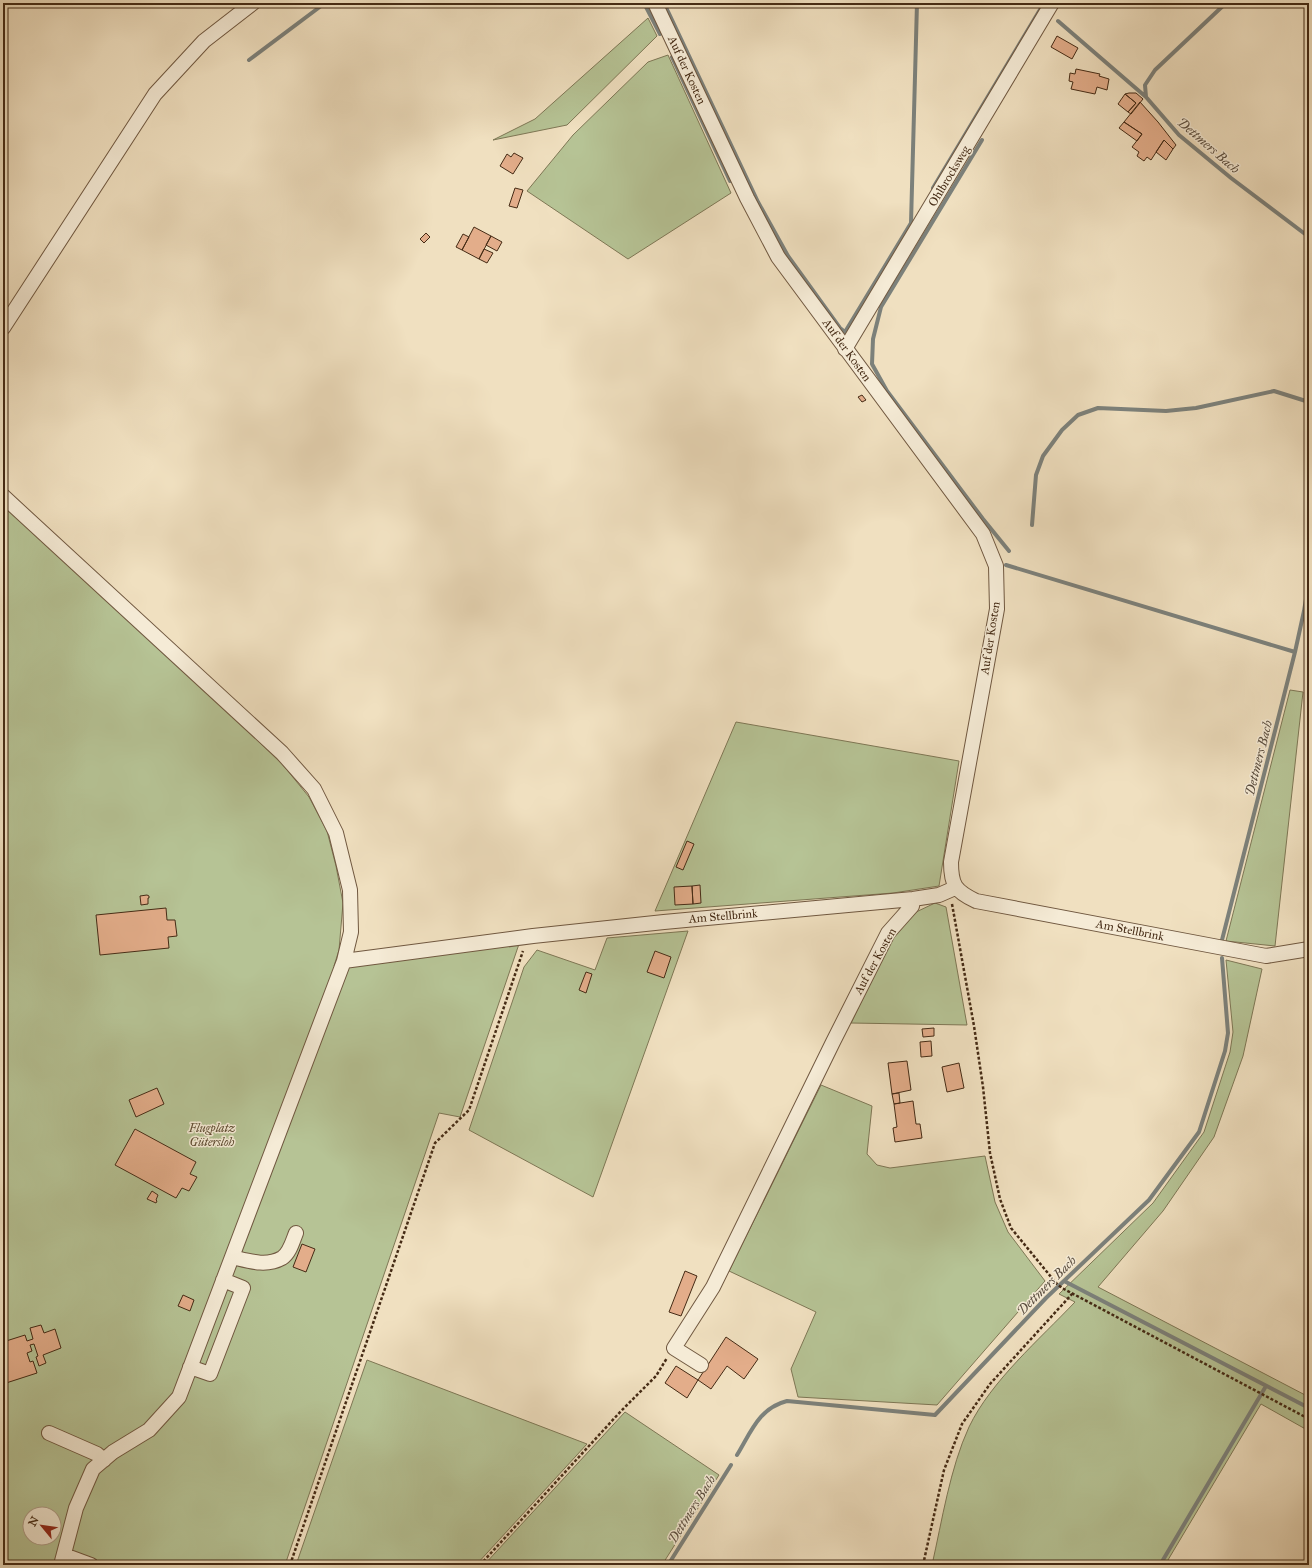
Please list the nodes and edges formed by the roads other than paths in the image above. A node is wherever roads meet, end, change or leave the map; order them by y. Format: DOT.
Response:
graph roads {
  1 [pos="253,3"];
  2 [pos="655,3"];
  3 [pos="1052,3"];
  4 [pos="3,328"];
  5 [pos="845,349"];
  6 [pos="3,496"];
  7 [pos="955,888"];
  8 [pos="913,899"];
  9 [pos="1309,949"];
  10 [pos="344,961"];
  11 [pos="296,1233"];
  12 [pos="232,1257"];
  13 [pos="223,1280"];
  14 [pos="701,1365"];
  15 [pos="190,1367"];
  16 [pos="49,1433"];
  17 [pos="104,1460"];
  18 [pos="62,1560"];
  19 [pos="91,1565"];
  1 -- 4 [label="street"];
  2 -- 5 [label="street, Auf der Kosten"];
  3 -- 5 [label="street, Ohlbrocksweg"];
  5 -- 7 [label="street, Auf der Kosten"];
  6 -- 10 [label="street"];
  7 -- 8 [label="street"];
  7 -- 9 [label="street, Am Stellbrink"];
  8 -- 10 [label="street, Am Stellbrink"];
  8 -- 14 [label="street, Auf der Kosten"];
  10 -- 12 [label="street"];
  11 -- 12 [label="street"];
  12 -- 13 [label="street"];
  13 -- 15 [label="street"];
  13 -- 15 [label="street"];
  15 -- 17 [label="street"];
  16 -- 17 [label="street"];
  17 -- 18 [label="street"];
  18 -- 19 [label="street"];
}
